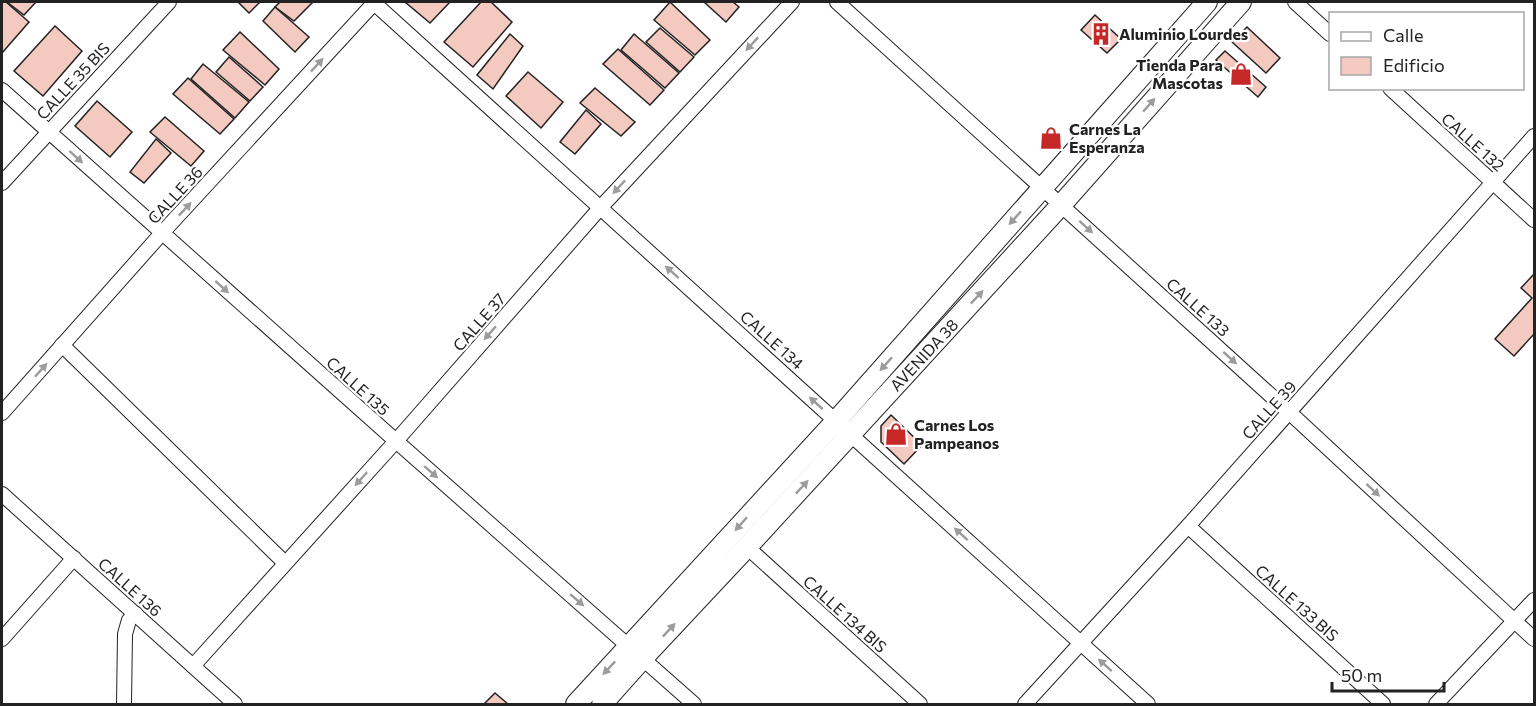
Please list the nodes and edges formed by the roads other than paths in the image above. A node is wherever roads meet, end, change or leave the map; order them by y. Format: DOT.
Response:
graph roads {
  1 [pos="169,2"];
  2 [pos="374,2"];
  3 [pos="792,2"];
  4 [pos="837,2"];
  5 [pos="1208,2"];
  6 [pos="1241,2"];
  7 [pos="1295,2"];
  8 [pos="1329,33"];
  9 [pos="2,90"];
  10 [pos="1392,90"];
  11 [pos="48,132"];
  12 [pos="1534,136"];
  13 [pos="2,183"];
  14 [pos="1493,183"];
  15 [pos="1043,187"];
  16 [pos="1061,205"];
  17 [pos="601,207"];
  18 [pos="1534,220"];
  19 [pos="162,233"];
  20 [pos="63,345"];
  21 [pos="1289,412"];
  22 [pos="2,413"];
  23 [pos="836,421"];
  24 [pos="851,434"];
  25 [pos="396,441"];
  26 [pos="2,494"];
  27 [pos="1188,526"];
  28 [pos="747,547"];
  29 [pos="74,558"];
  30 [pos="285,563"];
  31 [pos="1534,600"];
  32 [pos="136,614"];
  33 [pos="1515,622"];
  34 [pos="2,639"];
  35 [pos="1534,639"];
  36 [pos="1080,643"];
  37 [pos="636,652"];
  38 [pos="193,666"];
  39 [pos="124,705"];
  40 [pos="235,705"];
  41 [pos="576,705"];
  42 [pos="602,705"];
  43 [pos="694,705"];
  44 [pos="920,705"];
  45 [pos="1025,705"];
  46 [pos="1148,705"];
  47 [pos="1383,705"];
  48 [pos="1436,705"];
  1 -- 11 [label="street, CALLE 35 BIS"];
  2 -- 17 [label="street, CALLE 134"];
  19 -- 2 [label="street, CALLE 36, one-way"];
  3 -- 17 [label="street, CALLE 37, one-way"];
  4 -- 15 [label="street, CALLE 133"];
  5 -- 15 [label="main road, AVENIDA 38"];
  16 -- 6 [label="main road, AVENIDA 38, one-way"];
  7 -- 8 [label="street"];
  9 -- 11 [label="street, CALLE 135"];
  10 -- 14 [label="street, CALLE 132"];
  11 -- 13 [label="street, CALLE 35 BIS"];
  11 -- 19 [label="street, CALLE 135, one-way"];
  12 -- 14 [label="street, CALLE 39"];
  14 -- 18 [label="street, CALLE 132"];
  14 -- 21 [label="street, CALLE 39"];
  15 -- 16 [label="street, CALLE 133"];
  15 -- 23 [label="main road, AVENIDA 38, one-way"];
  16 -- 21 [label="street, CALLE 133, one-way"];
  24 -- 16 [label="main road, AVENIDA 38, one-way"];
  23 -- 17 [label="street, CALLE 134, one-way"];
  17 -- 25 [label="street, CALLE 37, one-way"];
  19 -- 20 [label="street, CALLE 36"];
  19 -- 25 [label="street, CALLE 135, one-way"];
  22 -- 20 [label="street, CALLE 36, one-way"];
  20 -- 30 [label="street"];
  21 -- 27 [label="street, CALLE 39"];
  21 -- 33 [label="street, CALLE 133, one-way"];
  23 -- 24 [label="street, CALLE 134"];
  23 -- 37 [label="main road, AVENIDA 38, one-way"];
  28 -- 24 [label="main road, AVENIDA 38, one-way"];
  36 -- 24 [label="street, CALLE 134, one-way"];
  25 -- 30 [label="street, CALLE 37, one-way"];
  25 -- 37 [label="street, CALLE 135, one-way"];
  26 -- 29 [label="street, CALLE 136"];
  27 -- 36 [label="street, CALLE 39"];
  27 -- 47 [label="street, CALLE 133 BIS"];
  37 -- 28 [label="main road, AVENIDA 38, one-way"];
  28 -- 44 [label="street, CALLE 134 BIS"];
  29 -- 32 [label="street, CALLE 136"];
  29 -- 34 [label="street"];
  30 -- 38 [label="street, CALLE 37"];
  31 -- 33 [label="street"];
  32 -- 38 [label="street, CALLE 136"];
  32 -- 39 [label="street"];
  33 -- 35 [label="street, CALLE 133"];
  33 -- 48 [label="street"];
  36 -- 45 [label="street, CALLE 39"];
  46 -- 36 [label="street, CALLE 134, one-way"];
  37 -- 41 [label="main road, AVENIDA 38, one-way"];
  37 -- 42 [label="main road, AVENIDA 38"];
  37 -- 43 [label="street, CALLE 135"];
  38 -- 40 [label="street, CALLE 136"];
}
